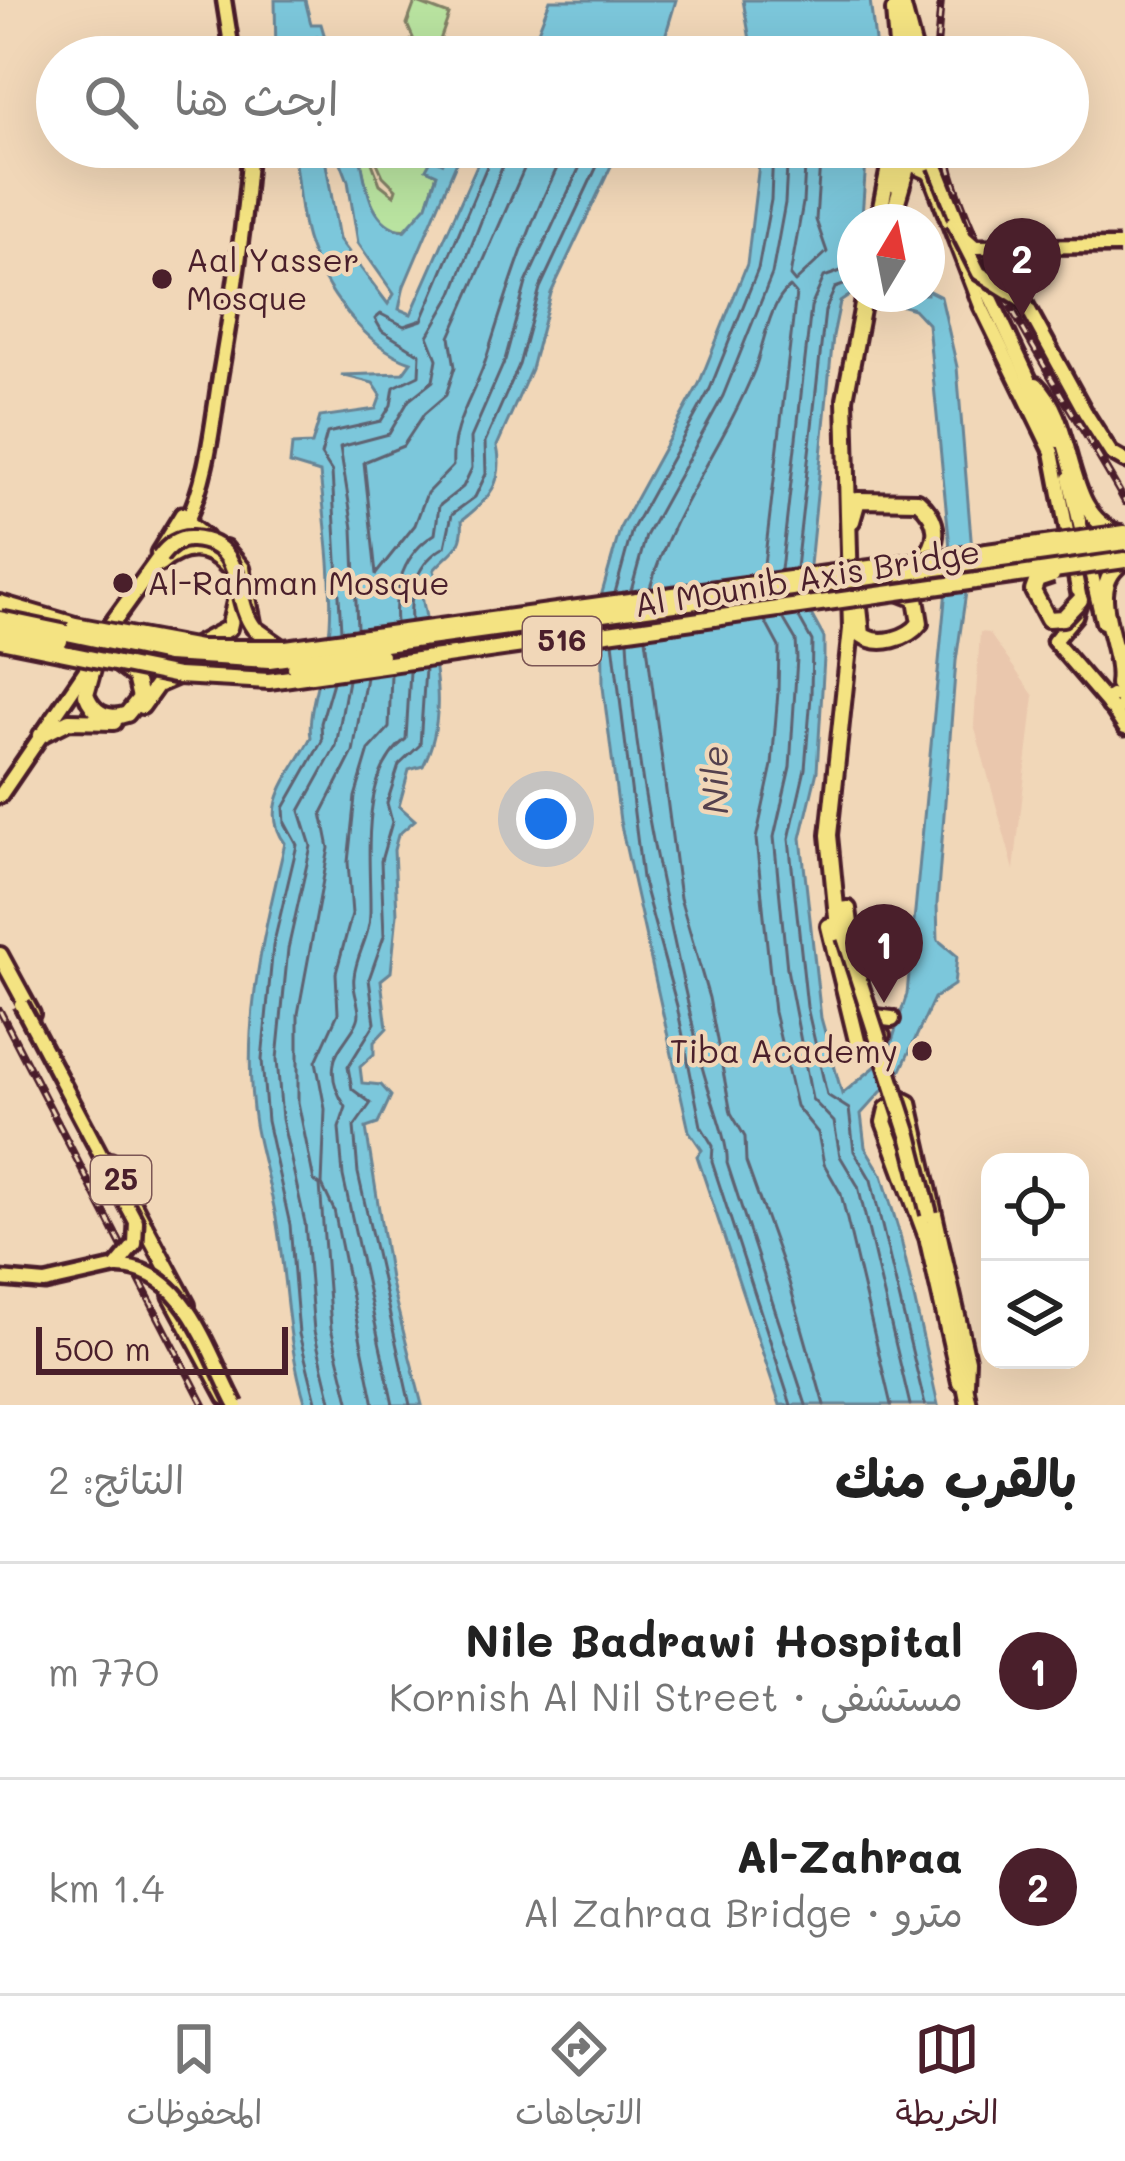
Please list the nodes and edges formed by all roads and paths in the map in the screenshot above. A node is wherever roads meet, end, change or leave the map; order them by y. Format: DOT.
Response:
graph roads {
  1 [pos="221,0"];
  2 [pos="897,0"];
  3 [pos="226,36"];
  4 [pos="901,36"];
  5 [pos="904,36"];
  6 [pos="243,168"];
  7 [pos="243,168"];
  8 [pos="891,168"];
  9 [pos="903,168"];
  10 [pos="930,168"];
  11 [pos="938,168"];
  12 [pos="933,170"];
  13 [pos="887,204"];
  14 [pos="891,204"];
  15 [pos="1122,246"];
  16 [pos="986,302"];
  17 [pos="866,312"];
  18 [pos="867,312"];
  19 [pos="994,318"];
  20 [pos="1036,385"];
  21 [pos="844,399"];
  22 [pos="1125,461"];
  23 [pos="186,523"];
  24 [pos="851,526"];
  25 [pos="1124,547"];
  26 [pos="160,561"];
  27 [pos="921,562"];
  28 [pos="1094,564"];
  29 [pos="797,577"];
  30 [pos="950,583"];
  31 [pos="886,592"];
  32 [pos="243,593"];
  33 [pos="858,598"];
  34 [pos="1083,599"];
  35 [pos="822,604"];
  36 [pos="0,606"];
  37 [pos="1100,612"];
  38 [pos="0,619"];
  39 [pos="254,628"];
  40 [pos="0,630"];
  41 [pos="0,640"];
  42 [pos="882,643"];
  43 [pos="97,645"];
  44 [pos="185,646"];
  45 [pos="286,648"];
  46 [pos="119,664"];
  47 [pos="178,676"];
  48 [pos="852,680"];
  49 [pos="69,691"];
  50 [pos="1096,693"];
  51 [pos="1116,700"];
  52 [pos="1125,725"];
  53 [pos="41,735"];
  54 [pos="837,758"];
  55 [pos="0,781"];
  56 [pos="0,796"];
  57 [pos="830,879"];
  58 [pos="843,909"];
  59 [pos="842,938"];
  60 [pos="0,955"];
  61 [pos="0,972"];
  62 [pos="19,997"];
  63 [pos="57,1080"];
  64 [pos="925,1215"];
  65 [pos="926,1235"];
  66 [pos="151,1245"];
  67 [pos="160,1264"];
  68 [pos="114,1267"];
  69 [pos="945,1278"];
  70 [pos="0,1279"];
  71 [pos="229,1383"];
  72 [pos="965,1384"];
  73 [pos="236,1405"];
  74 [pos="966,1405"];
  1 -- 3 [label="main road"];
  2 -- 4 [label="highway"];
  2 -- 5 [label="highway"];
  6 -- 23 [label="main road"];
  7 -- 43 [label="main road"];
  8 -- 13 [label="highway"];
  9 -- 14 [label="highway"];
  10 -- 12 [label="main road"];
  11 -- 16 [label="main road"];
  12 -- 15 [label="main road, bridge"];
  12 -- 16 [label="main road"];
  12 -- 22 [label="main road, bridge"];
  16 -- 19 [label="main road"];
  17 -- 21 [label="highway"];
  18 -- 24 [label="highway"];
  19 -- 20 [label="main road"];
  19 -- 34 [label="main road"];
  20 -- 25 [label="highway"];
  20 -- 34 [label="main road"];
  21 -- 29 [label="highway, bridge"];
  21 -- 54 [label="highway"];
  23 -- 26 [label="main road"];
  23 -- 32 [label="highway"];
  24 -- 27 [label="highway"];
  24 -- 33 [label="highway"];
  25 -- 27 [label="highway, Al Mounib Axis Bridge / 516, bridge"];
  25 -- 28 [label="highway, Al Mounib Axis Bridge / 516, bridge"];
  25 -- 38 [label="highway, Al Mounib Axis Bridge / 516, bridge"];
  25 -- 40 [label="highway, Al Mounib Axis Bridge / 516, bridge"];
  25 -- 51 [label="highway"];
  26 -- 32 [label="highway"];
  26 -- 39 [label="highway, bridge"];
  26 -- 43 [label="highway"];
  27 -- 29 [label="highway, Al Mounib Axis Bridge / 516, bridge"];
  28 -- 30 [label="highway, Al Mounib Axis Bridge / 516, bridge"];
  28 -- 34 [label="highway, bridge"];
  29 -- 45 [label="highway, Al Mounib Axis Bridge / 516, bridge"];
  30 -- 31 [label="highway, Al Mounib Axis Bridge / 516, bridge"];
  30 -- 42 [label="highway"];
  31 -- 35 [label="highway, Al Mounib Axis Bridge / 516, bridge"];
  31 -- 42 [label="highway"];
  32 -- 39 [label="highway, bridge"];
  32 -- 44 [label="highway, bridge"];
  33 -- 42 [label="highway"];
  33 -- 48 [label="highway"];
  34 -- 37 [label="main road"];
  34 -- 37 [label="main road"];
  34 -- 50 [label="main road"];
  35 -- 47 [label="highway, Al Mounib Axis Bridge / 516, bridge"];
  35 -- 54 [label="highway"];
  36 -- 44 [label="highway, Al Mounib Axis Bridge / 516, bridge"];
  37 -- 51 [label="main road"];
  39 -- 45 [label="highway, bridge"];
  41 -- 46 [label="highway, Al Mounib Axis Bridge / 516, bridge"];
  42 -- 48 [label="highway"];
  43 -- 49 [label="highway"];
  44 -- 45 [label="highway, Al Mounib Axis Bridge / 516, bridge"];
  46 -- 47 [label="highway, Al Mounib Axis Bridge / 516, bridge"];
  46 -- 49 [label="highway"];
  47 -- 53 [label="highway"];
  48 -- 58 [label="highway"];
  49 -- 53 [label="main road"];
  49 -- 55 [label="main road"];
  50 -- 51 [label="main road"];
  50 -- 51 [label="main road"];
  51 -- 52 [label="main road"];
  53 -- 56 [label="main road"];
  54 -- 57 [label="highway"];
  57 -- 58 [label="highway"];
  57 -- 59 [label="highway"];
  58 -- 59 [label="highway"];
  59 -- 64 [label="highway, bridge"];
  60 -- 62 [label="highway, 25"];
  61 -- 63 [label="highway, 25"];
  62 -- 66 [label="highway, 25"];
  62 -- 68 [label="main road, bridge"];
  63 -- 66 [label="highway, 25"];
  63 -- 68 [label="main road, bridge"];
  64 -- 65 [label="highway"];
  64 -- 69 [label="highway"];
  65 -- 69 [label="highway"];
  65 -- 74 [label="highway"];
  66 -- 67 [label="highway, 25"];
  67 -- 71 [label="highway, 25"];
  67 -- 73 [label="highway, 25"];
  68 -- 70 [label="main road"];
  68 -- 71 [label="main road, bridge"];
  68 -- 73 [label="main road, bridge"];
  69 -- 72 [label="highway"];
  69 -- 72 [label="highway"];
  71 -- 73 [label="highway, 25"];
  72 -- 74 [label="highway"];
}
